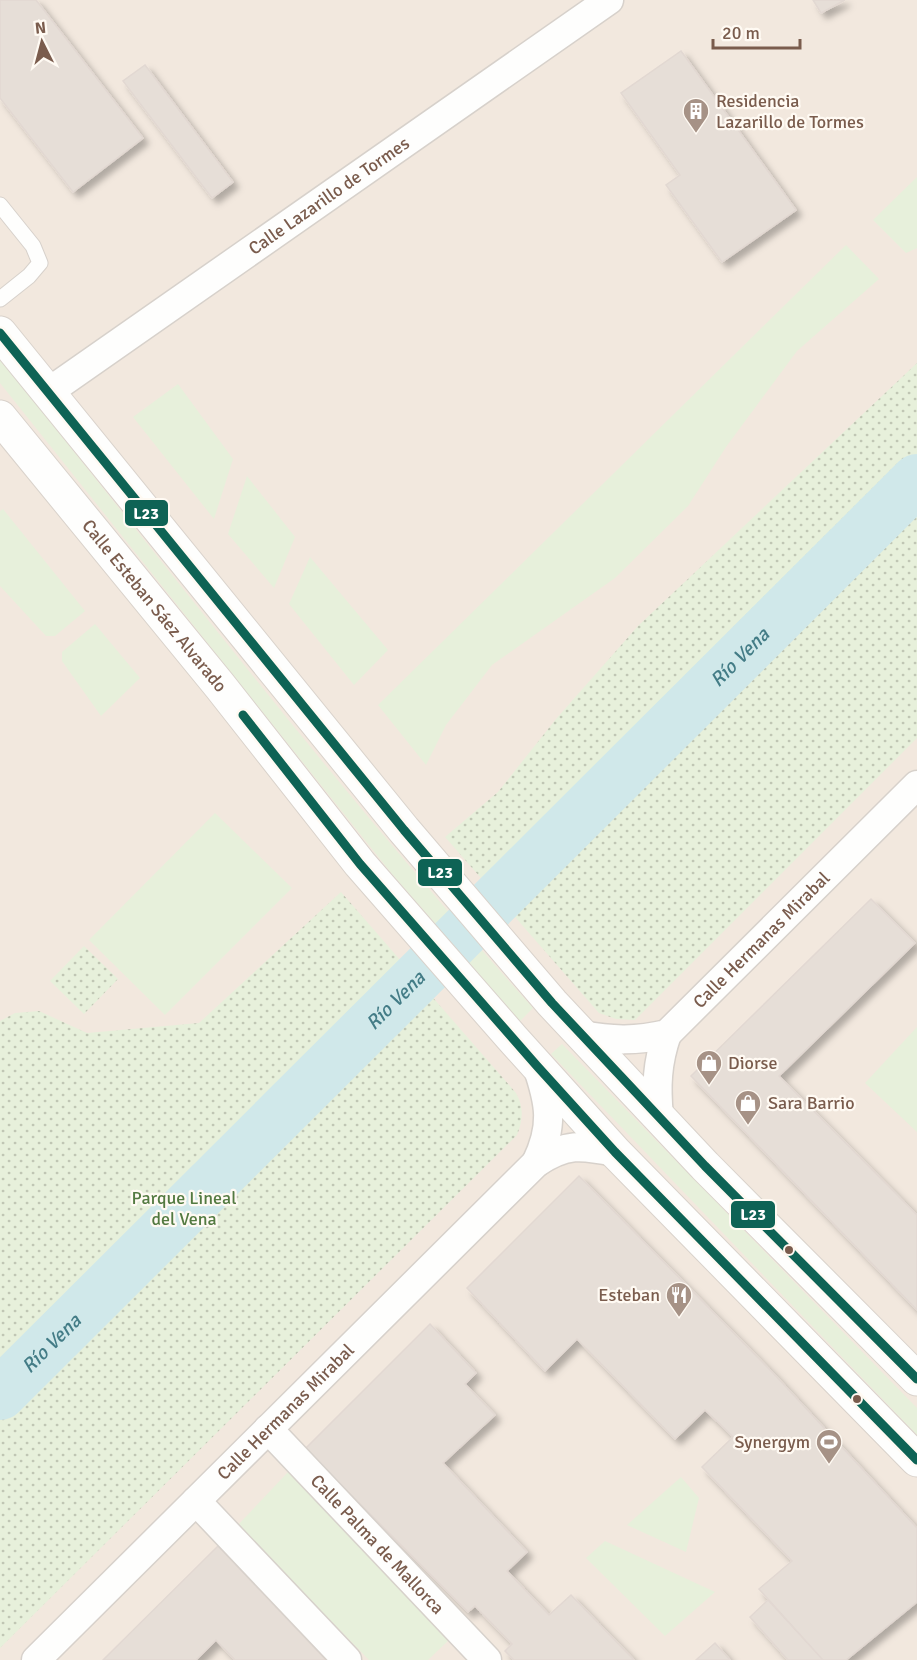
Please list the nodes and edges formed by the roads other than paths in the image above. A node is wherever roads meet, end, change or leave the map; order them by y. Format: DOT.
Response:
graph roads {
  1 [pos="609,0"];
  2 [pos="0,205"];
  3 [pos="0,299"];
  4 [pos="0,333"];
  5 [pos="47,393"];
  6 [pos="0,419"];
  7 [pos="917,785"];
  8 [pos="667,1034"];
  9 [pos="582,1035"];
  10 [pos="537,1066"];
  11 [pos="659,1117"];
  12 [pos="615,1152"];
  13 [pos="537,1163"];
  14 [pos="917,1379"];
  15 [pos="268,1429"];
  16 [pos="917,1460"];
  17 [pos="196,1501"];
  18 [pos="36,1660"];
  19 [pos="347,1660"];
  20 [pos="487,1660"];
  1 -- 5 [label="street, Calle Lazarillo de Tormes"];
  2 -- 3 [label="lane"];
  4 -- 5 [label="main road"];
  5 -- 9 [label="main road"];
  6 -- 10 [label="main road, Calle Esteban Sáez Alvarado"];
  7 -- 8 [label="street, Calle Hermanas Mirabal"];
  8 -- 9 [label="street"];
  8 -- 11 [label="street"];
  9 -- 11 [label="main road"];
  10 -- 12 [label="main road, Calle Esteban Sáez Alvarado"];
  10 -- 13 [label="street, Calle Hermanas Mirabal"];
  11 -- 14 [label="main road"];
  12 -- 13 [label="street, Calle Hermanas Mirabal"];
  12 -- 16 [label="main road, Calle Esteban Sáez Alvarado"];
  13 -- 15 [label="street, Calle Hermanas Mirabal"];
  15 -- 17 [label="street, Calle Hermanas Mirabal"];
  15 -- 20 [label="street, Calle Palma de Mallorca"];
  17 -- 18 [label="street, Calle Hermanas Mirabal"];
  17 -- 19 [label="street"];
}
